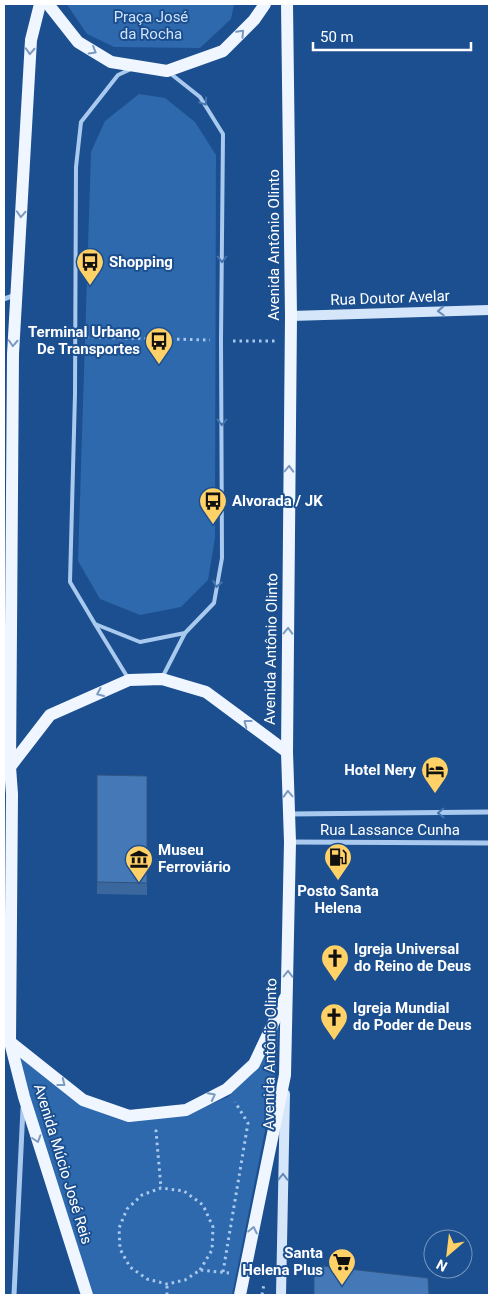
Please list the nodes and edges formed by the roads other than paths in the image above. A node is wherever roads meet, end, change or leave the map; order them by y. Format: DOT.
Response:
graph roads {
  1 [pos="40,4"];
  2 [pos="48,4"];
  3 [pos="265,4"];
  4 [pos="287,4"];
  5 [pos="138,66"];
  6 [pos="167,71"];
  7 [pos="10,297"];
  8 [pos="489,310"];
  9 [pos="291,316"];
  10 [pos="95,624"];
  11 [pos="185,633"];
  12 [pos="162,679"];
  13 [pos="129,680"];
  14 [pos="286,752"];
  15 [pos="10,767"];
  16 [pos="8,794"];
  17 [pos="489,812"];
  18 [pos="289,814"];
  19 [pos="290,842"];
  20 [pos="7,843"];
  21 [pos="489,843"];
  22 [pos="287,994"];
  23 [pos="10,1042"];
  24 [pos="286,1075"];
  25 [pos="24,1097"];
  26 [pos="14,1295"];
  27 [pos="87,1295"];
  28 [pos="240,1295"];
  29 [pos="281,1295"];
  1 -- 7 [label="main road, Avenida Múcio José Reis, one-way"];
  2 -- 5 [label="main road, one-way"];
  6 -- 3 [label="main road, one-way"];
  4 -- 9 [label="main road, Avenida Antônio Olinto"];
  5 -- 6 [label="main road"];
  5 -- 10 [label="lane"];
  6 -- 11 [label="lane, one-way"];
  7 -- 15 [label="main road, Avenida Múcio José Reis, one-way"];
  8 -- 9 [label="main road, Rua Doutor Avelar, one-way"];
  14 -- 9 [label="main road, Avenida Antônio Olinto, one-way"];
  10 -- 11 [label="lane"];
  10 -- 13 [label="lane"];
  11 -- 12 [label="lane"];
  12 -- 13 [label="main road"];
  14 -- 12 [label="main road, one-way"];
  13 -- 15 [label="main road, one-way"];
  18 -- 14 [label="main road, Avenida Antônio Olinto, one-way"];
  15 -- 16 [label="main road, Avenida Múcio José Reis"];
  16 -- 20 [label="main road, Avenida Múcio José Reis"];
  17 -- 18 [label="street, Rua Lassance Cunha, one-way"];
  18 -- 19 [label="main road, Avenida Antônio Olinto"];
  19 -- 21 [label="street, Rua Lassance Cunha"];
  22 -- 19 [label="main road, Avenida Antônio Olinto, one-way"];
  20 -- 23 [label="main road, Avenida Múcio José Reis"];
  23 -- 22 [label="main road, one-way"];
  22 -- 24 [label="main road, Avenida Antônio Olinto"];
  23 -- 25 [label="main road, Avenida Múcio José Reis"];
  28 -- 24 [label="main road, one-way"];
  29 -- 24 [label="main road, Avenida Antônio Olinto, one-way"];
  25 -- 26 [label="street"];
  25 -- 27 [label="main road, Avenida Múcio José Reis, one-way"];
}
